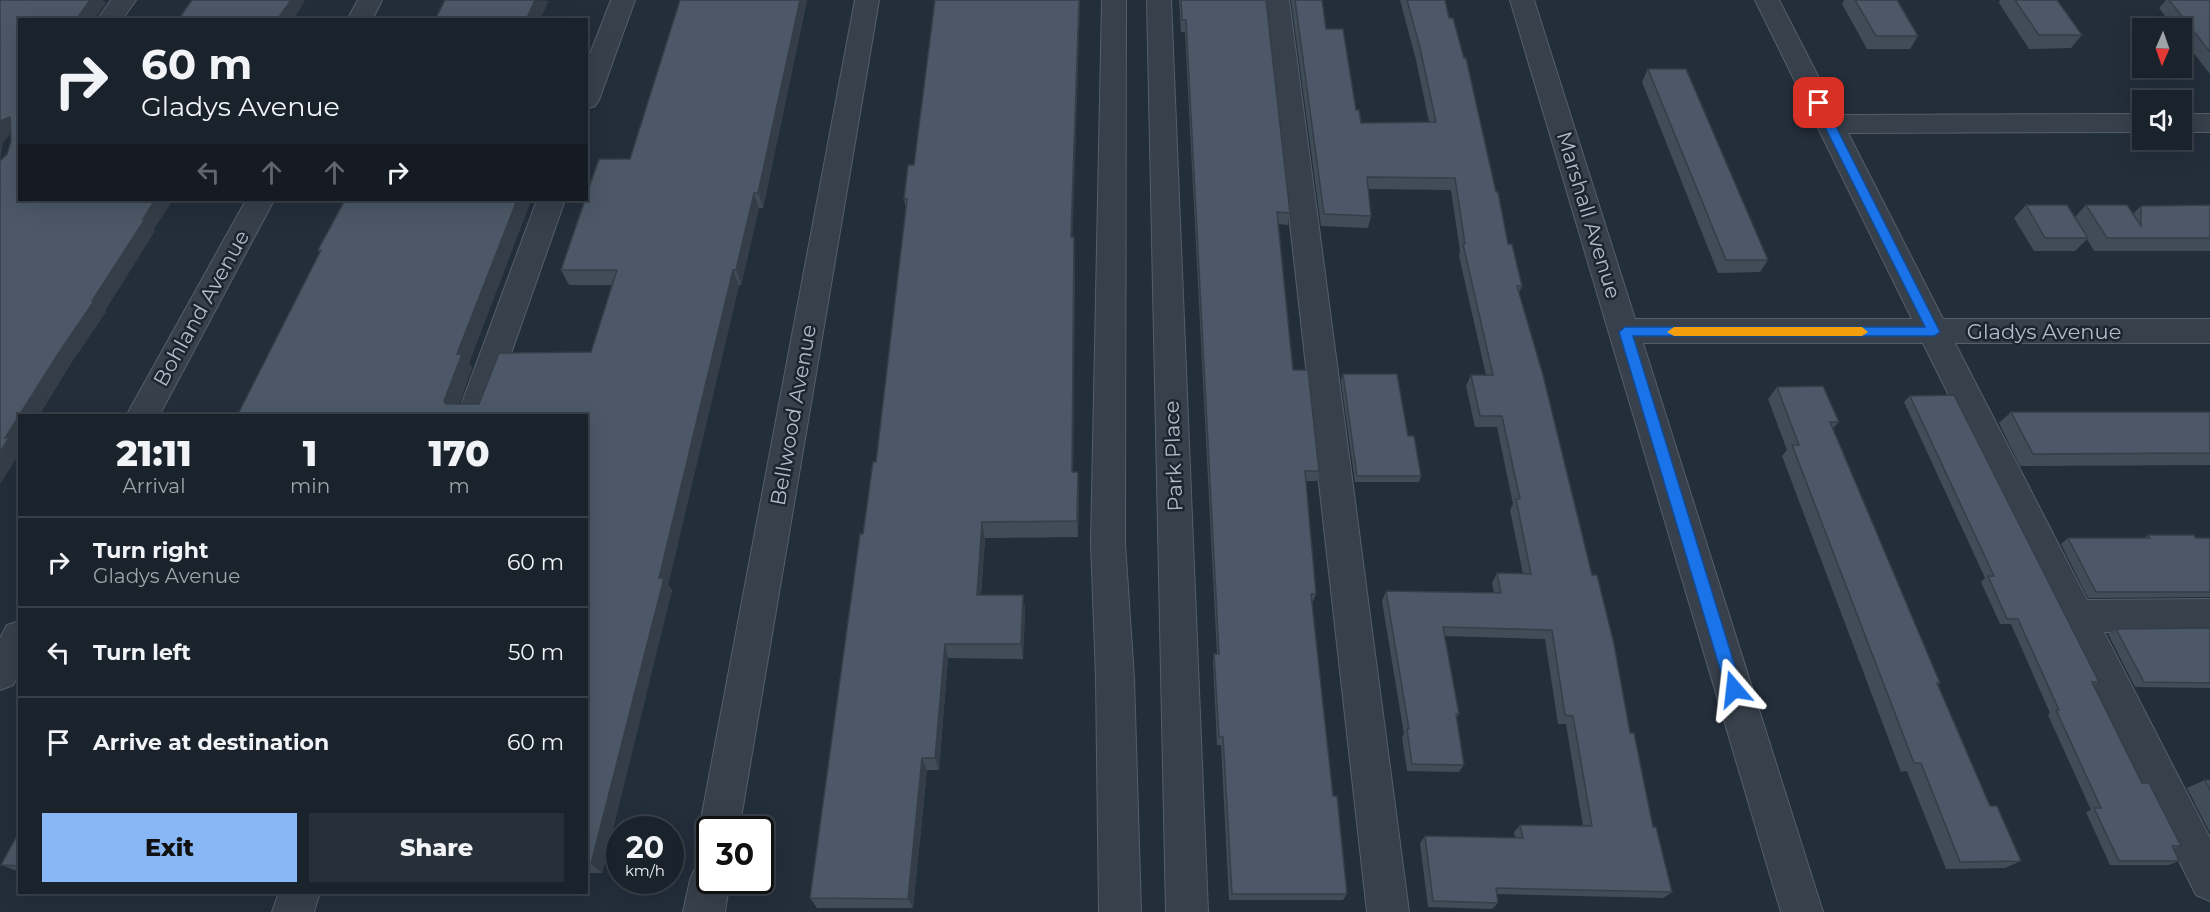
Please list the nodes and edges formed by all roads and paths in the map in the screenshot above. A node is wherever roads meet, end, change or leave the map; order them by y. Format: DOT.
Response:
graph roads {
  1 [pos="124,0"];
  2 [pos="370,0"];
  3 [pos="623,0"];
  4 [pos="867,0"];
  5 [pos="1114,0"];
  6 [pos="1159,0"];
  7 [pos="1277,0"];
  8 [pos="1522,0"];
  9 [pos="1767,0"];
  10 [pos="110,18"];
  11 [pos="360,18"];
  12 [pos="588,95"];
  13 [pos="1829,123"];
  14 [pos="2132,123"];
  15 [pos="2192,123"];
  16 [pos="2210,123"];
  17 [pos="259,201"];
  18 [pos="551,201"];
  19 [pos="1625,332"];
  20 [pos="1934,332"];
  21 [pos="2210,332"];
  22 [pos="143,414"];
  23 [pos="473,414"];
  24 [pos="2210,615"];
  25 [pos="2077,616"];
  26 [pos="18,642"];
  27 [pos="0,673"];
  28 [pos="721,816"];
  29 [pos="2210,881"];
  30 [pos="299,894"];
  31 [pos="707,894"];
  32 [pos="293,912"];
  33 [pos="704,912"];
  34 [pos="1120,912"];
  35 [pos="1187,912"];
  36 [pos="1388,912"];
  37 [pos="1802,912"];
  1 -- 10 [label="street"];
  2 -- 11 [label="street"];
  3 -- 12 [label="street"];
  4 -- 28 [label="street, Bellwood Avenue"];
  5 -- 34 [label="street"];
  6 -- 35 [label="street, Park Place"];
  7 -- 36 [label="street"];
  8 -- 19 [label="street, Marshall Avenue"];
  9 -- 13 [label="street"];
  13 -- 14 [label="street"];
  13 -- 20 [label="street"];
  15 -- 16 [label="street"];
  17 -- 22 [label="street, Bohland Avenue"];
  18 -- 23 [label="street"];
  19 -- 20 [label="street, Gladys Avenue"];
  19 -- 37 [label="street, Marshall Avenue"];
  20 -- 21 [label="street, Gladys Avenue"];
  20 -- 25 [label="street"];
  24 -- 25 [label="street"];
  25 -- 29 [label="street"];
  26 -- 27 [label="street"];
  30 -- 32 [label="street"];
  31 -- 33 [label="street"];
}
